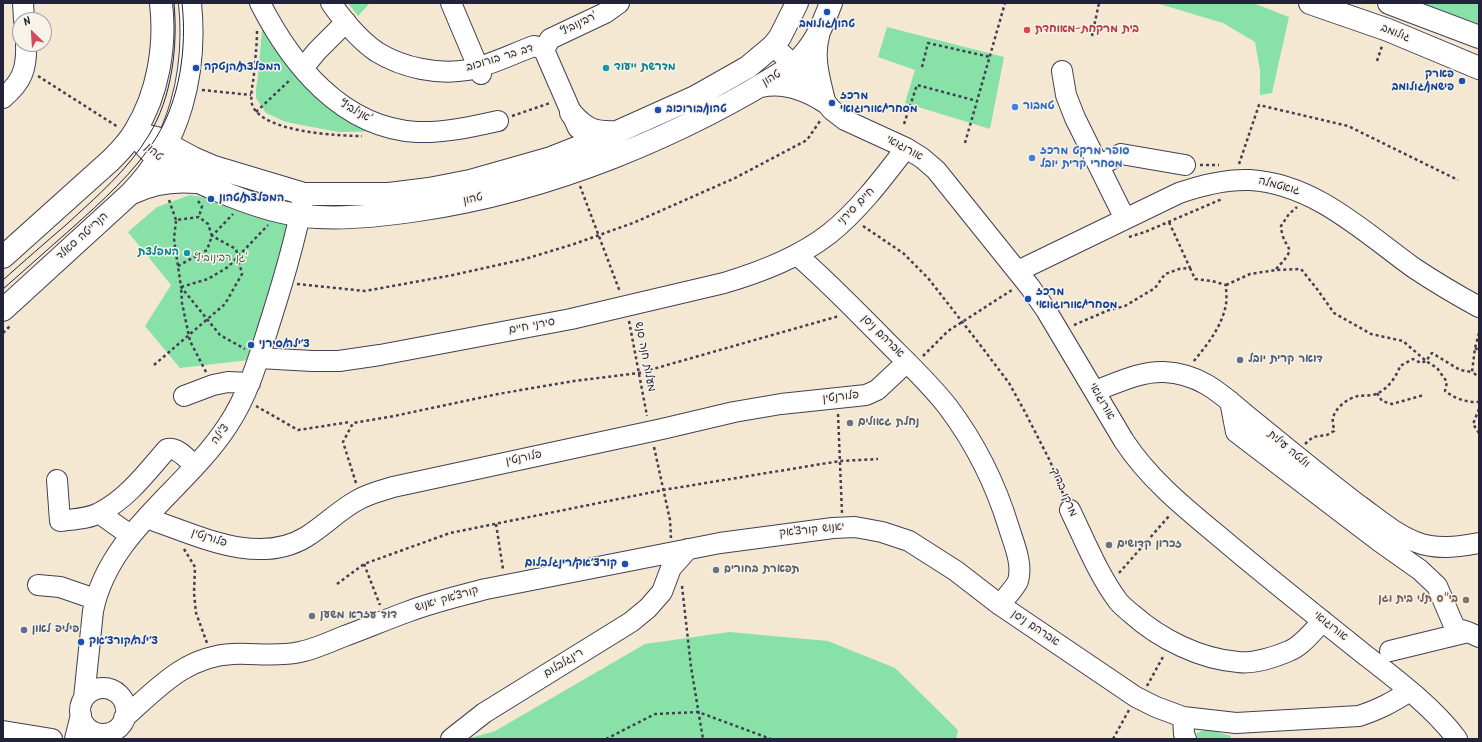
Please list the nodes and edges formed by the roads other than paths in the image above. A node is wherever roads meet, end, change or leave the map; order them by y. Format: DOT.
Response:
graph roads {
  1 [pos="161,3"];
  2 [pos="190,3"];
  3 [pos="260,3"];
  4 [pos="320,3"];
  5 [pos="331,3"];
  6 [pos="451,3"];
  7 [pos="619,3"];
  8 [pos="796,3"];
  9 [pos="831,3"];
  10 [pos="1310,3"];
  11 [pos="1388,3"];
  12 [pos="343,25"];
  13 [pos="819,34"];
  14 [pos="1479,37"];
  15 [pos="773,46"];
  16 [pos="544,50"];
  17 [pos="25,52"];
  18 [pos="794,65"];
  19 [pos="303,68"];
  20 [pos="1479,68"];
  21 [pos="480,70"];
  22 [pos="1062,71"];
  23 [pos="760,86"];
  24 [pos="3,98"];
  25 [pos="827,105"];
  26 [pos="568,106"];
  27 [pos="498,121"];
  28 [pos="129,132"];
  29 [pos="617,132"];
  30 [pos="906,148"];
  31 [pos="162,151"];
  32 [pos="585,160"];
  33 [pos="1185,165"];
  34 [pos="1099,166"];
  35 [pos="198,182"];
  36 [pos="131,193"];
  37 [pos="304,194"];
  38 [pos="291,213"];
  39 [pos="1125,219"];
  40 [pos="797,255"];
  41 [pos="3,257"];
  42 [pos="1022,276"];
  43 [pos="1479,307"];
  44 [pos="3,310"];
  45 [pos="259,358"];
  46 [pos="909,364"];
  47 [pos="246,391"];
  48 [pos="1095,391"];
  49 [pos="184,396"];
  50 [pos="1230,402"];
  51 [pos="195,466"];
  52 [pos="57,480"];
  53 [pos="1070,510"];
  54 [pos="99,513"];
  55 [pos="146,518"];
  56 [pos="130,535"];
  57 [pos="1479,544"];
  58 [pos="680,551"];
  59 [pos="652,556"];
  60 [pos="674,582"];
  61 [pos="38,585"];
  62 [pos="95,599"];
  63 [pos="1000,605"];
  64 [pos="1323,621"];
  65 [pos="1474,634"];
  66 [pos="90,647"];
  67 [pos="1390,651"];
  68 [pos="108,688"];
  69 [pos="1410,691"];
  70 [pos="82,707"];
  71 [pos="1183,717"];
  72 [pos="124,718"];
  73 [pos="3,730"];
  74 [pos="98,736"];
  75 [pos="52,739"];
  76 [pos="75,739"];
  77 [pos="451,739"];
  78 [pos="1186,739"];
  79 [pos="1457,739"];
  1 -- 28 [label="main road"];
  2 -- 31 [label="main road, הנרייטה סאלד"];
  3 -- 19 [label="street, אנילביץ'"];
  4 -- 12 [label="street"];
  5 -- 12 [label="street, דב בר בורוכוב"];
  6 -- 21 [label="street"];
  7 -- 16 [label="street, רבינוביץ'"];
  8 -- 15 [label="main road, טהון"];
  9 -- 13 [label="main road, טהון"];
  10 -- 20 [label="main road, גולומב"];
  11 -- 14 [label="main road"];
  12 -- 19 [label="street"];
  12 -- 21 [label="street, דב בר בורוכוב"];
  13 -- 18 [label="main road, טהון"];
  13 -- 25 [label="main road"];
  15 -- 18 [label="street, אורוגואי"];
  15 -- 29 [label="main road, טהון"];
  16 -- 21 [label="street, דב בר בורוכוב"];
  16 -- 26 [label="street, דב בר בורוכוב"];
  17 -- 24 [label="street"];
  18 -- 23 [label="main road, טהון"];
  18 -- 25 [label="street, אורוגואי"];
  19 -- 27 [label="street, אנילביץ'"];
  22 -- 34 [label="street"];
  23 -- 25 [label="main road"];
  23 -- 32 [label="main road, טהון"];
  25 -- 30 [label="street, אורוגואי"];
  26 -- 29 [label="main road"];
  26 -- 32 [label="street, דב בר בורוכוב"];
  28 -- 31 [label="main road, טהון"];
  28 -- 41 [label="main road"];
  29 -- 32 [label="main road, טהון"];
  30 -- 40 [label="street, חיים סירני"];
  30 -- 42 [label="street, אורוגואי"];
  31 -- 35 [label="main road, טהון"];
  31 -- 36 [label="main road, הנרייטה סאלד"];
  31 -- 37 [label="main road, טהון"];
  32 -- 37 [label="main road, טהון"];
  32 -- 38 [label="main road, טהון"];
  33 -- 34 [label="street"];
  34 -- 39 [label="street"];
  35 -- 36 [label="main road"];
  35 -- 38 [label="main road, טהון"];
  36 -- 44 [label="main road, הנרייטה סאלד"];
  37 -- 38 [label="street, צ'ילה"];
  38 -- 45 [label="street, צ'ילה"];
  39 -- 42 [label="street, גואטמלה"];
  39 -- 43 [label="street, גואטמלה"];
  40 -- 45 [label="street, סירני חיים"];
  40 -- 46 [label="street, אברהם ניסן"];
  42 -- 48 [label="street, אורוגואי"];
  45 -- 47 [label="street, צ'ילה"];
  46 -- 55 [label="street, פלורנטין"];
  46 -- 63 [label="street, אברהם ניסן"];
  47 -- 49 [label="street"];
  47 -- 51 [label="street, צ'ילה"];
  48 -- 50 [label="street, וולטה עילית"];
  48 -- 64 [label="street, אורוגואי"];
  50 -- 57 [label="street, וולטה עילית"];
  50 -- 65 [label="street"];
  51 -- 54 [label="street"];
  51 -- 55 [label="street, צ'ילה"];
  52 -- 54 [label="street"];
  53 -- 64 [label="street, מרקו ברוך"];
  54 -- 56 [label="street"];
  55 -- 56 [label="street, צ'ילה"];
  56 -- 62 [label="street, צ'ילה"];
  58 -- 59 [label="street, יאנוש קורצ'אק"];
  58 -- 60 [label="street, רינגלבלום"];
  58 -- 63 [label="street, יאנוש קורצ'אק"];
  59 -- 60 [label="street"];
  59 -- 72 [label="street, קורצ'אק יאנוש"];
  60 -- 77 [label="street, רינגלבלום"];
  61 -- 62 [label="street"];
  62 -- 66 [label="street, צ'ילה"];
  63 -- 71 [label="street, אברהם ניסן"];
  64 -- 69 [label="street, אורוגואי"];
  65 -- 67 [label="street"];
  66 -- 68 [label="street, צ'ילה"];
  66 -- 70 [label="street, צ'ילה"];
  68 -- 70 [label="street"];
  68 -- 72 [label="street"];
  69 -- 71 [label="street, אברהם ניסן"];
  69 -- 79 [label="street, אורוגואי"];
  70 -- 74 [label="street"];
  70 -- 76 [label="street, צ'ילה"];
  71 -- 78 [label="street"];
  72 -- 74 [label="street"];
  73 -- 75 [label="street"];
}
